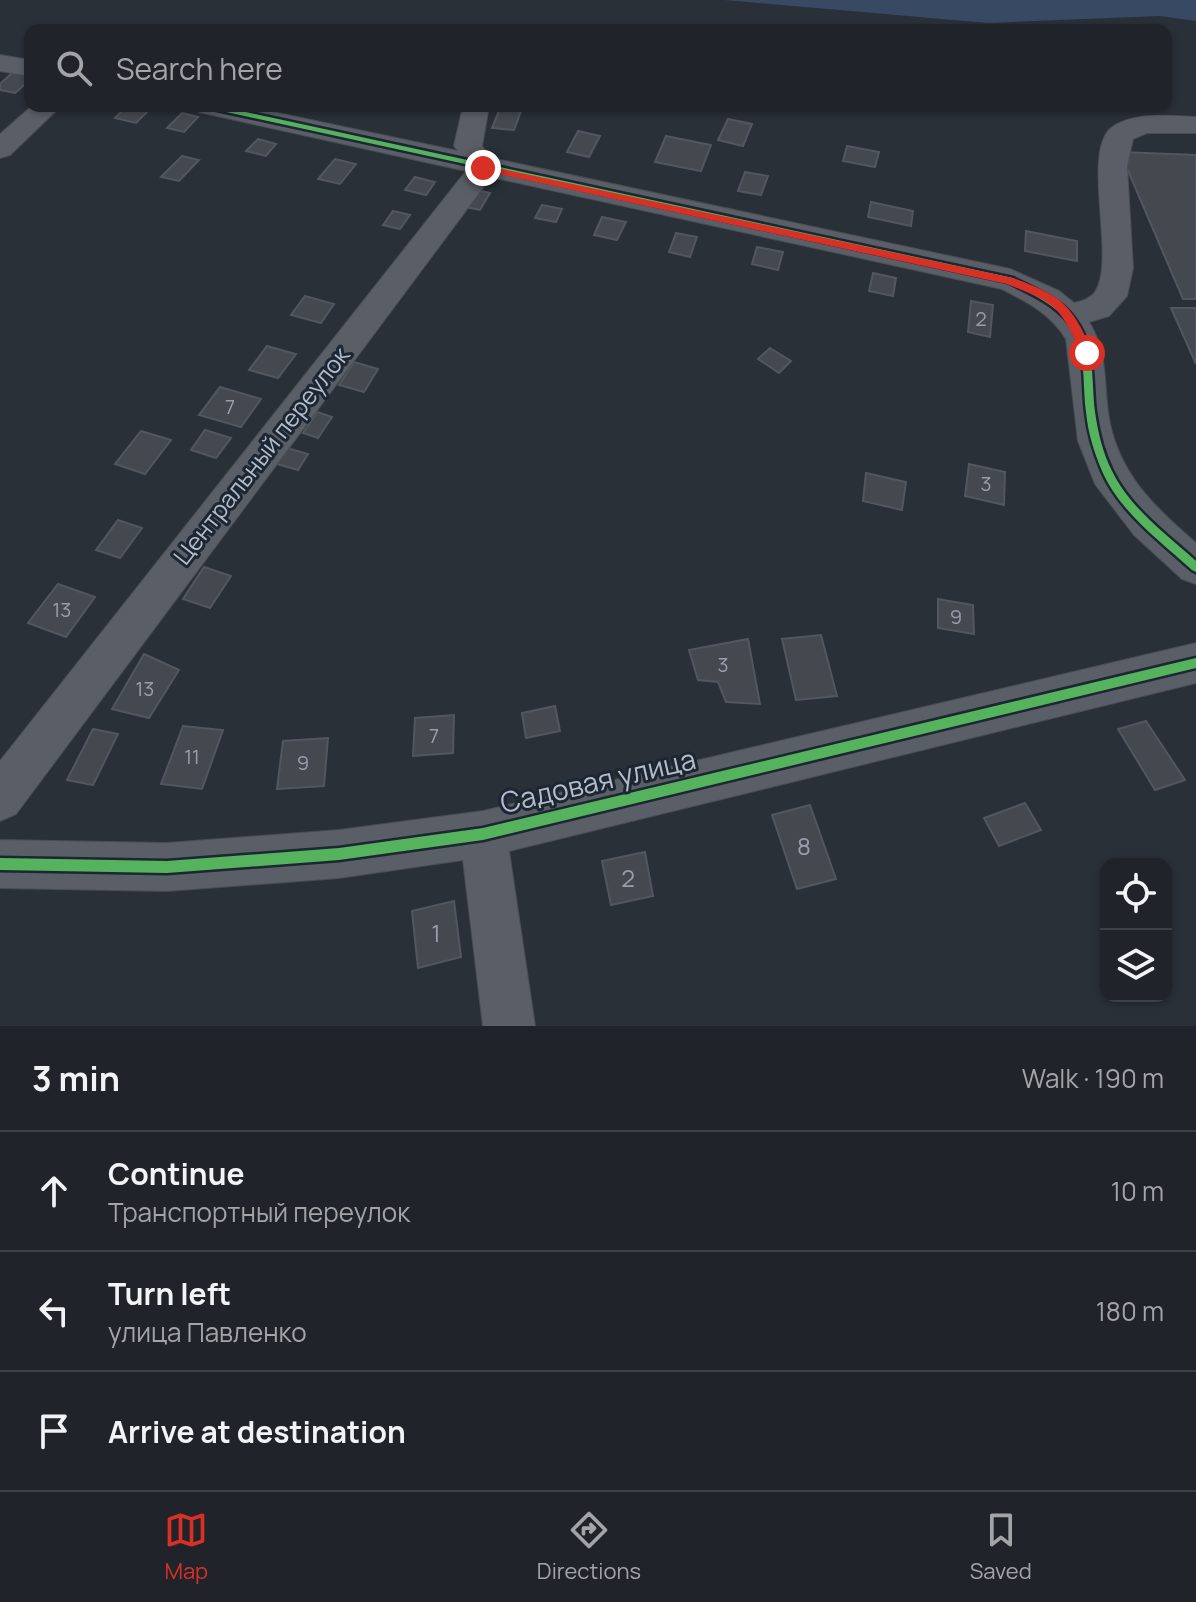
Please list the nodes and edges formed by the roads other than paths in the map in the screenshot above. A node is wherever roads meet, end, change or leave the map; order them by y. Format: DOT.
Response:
graph roads {
  1 [pos="0,63"];
  2 [pos="24,67"];
  3 [pos="41,112"];
  4 [pos="235,112"];
  5 [pos="475,112"];
  6 [pos="1196,125"];
  7 [pos="0,149"];
  8 [pos="483,168"];
  9 [pos="1071,316"];
  10 [pos="1196,567"];
  11 [pos="1196,663"];
  12 [pos="0,798"];
  13 [pos="483,834"];
  14 [pos="0,864"];
  15 [pos="509,1026"];
  1 -- 2 [label="street"];
  3 -- 7 [label="street"];
  4 -- 8 [label="street"];
  5 -- 8 [label="street"];
  6 -- 9 [label="street"];
  8 -- 9 [label="street"];
  8 -- 12 [label="street, Центральный переулок"];
  9 -- 10 [label="street"];
  11 -- 13 [label="street, Садовая улица"];
  13 -- 14 [label="street, Садовая улица"];
  13 -- 15 [label="street"];
}
